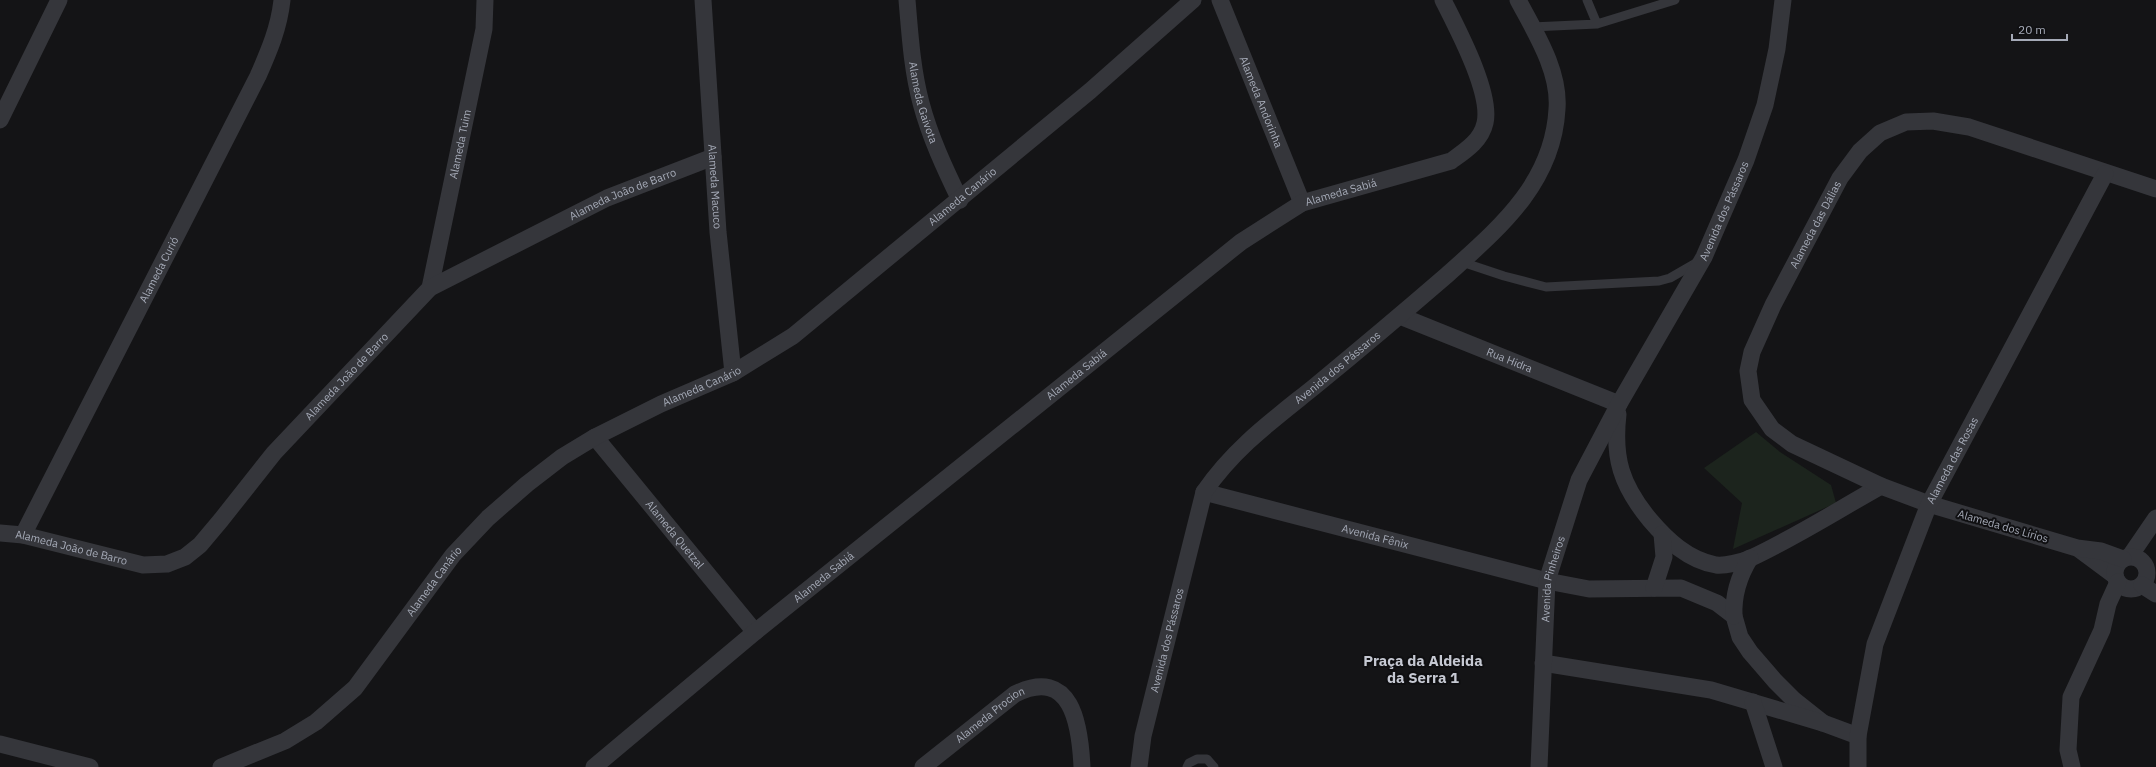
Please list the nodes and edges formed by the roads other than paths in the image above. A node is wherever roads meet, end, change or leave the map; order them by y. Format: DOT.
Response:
graph roads {
  1 [pos="59,0"];
  2 [pos="282,0"];
  3 [pos="485,0"];
  4 [pos="703,0"];
  5 [pos="907,0"];
  6 [pos="1193,0"];
  7 [pos="1220,0"];
  8 [pos="1443,0"];
  9 [pos="1518,0"];
  10 [pos="1587,0"];
  11 [pos="1676,0"];
  12 [pos="1783,0"];
  13 [pos="1598,24"];
  14 [pos="1532,27"];
  15 [pos="0,120"];
  16 [pos="713,157"];
  17 [pos="2105,174"];
  18 [pos="2156,190"];
  19 [pos="960,200"];
  20 [pos="1302,203"];
  21 [pos="1704,257"];
  22 [pos="1462,262"];
  23 [pos="430,288"];
  24 [pos="1400,316"];
  25 [pos="732,373"];
  26 [pos="1619,404"];
  27 [pos="595,437"];
  28 [pos="1881,486"];
  29 [pos="1204,492"];
  30 [pos="1929,504"];
  31 [pos="2156,518"];
  32 [pos="0,533"];
  33 [pos="2156,533"];
  34 [pos="1662,534"];
  35 [pos="23,535"];
  36 [pos="1750,558"];
  37 [pos="2136,575"];
  38 [pos="1547,581"];
  39 [pos="1654,588"];
  40 [pos="1734,616"];
  41 [pos="755,632"];
  42 [pos="1543,663"];
  43 [pos="1753,702"];
  44 [pos="1822,723"];
  45 [pos="1858,736"];
  46 [pos="0,744"];
  47 [pos="90,767"];
  48 [pos="221,767"];
  49 [pos="594,767"];
  50 [pos="923,767"];
  51 [pos="1082,767"];
  52 [pos="1139,767"];
  53 [pos="1188,767"];
  54 [pos="1214,767"];
  55 [pos="1539,767"];
  56 [pos="1774,767"];
  57 [pos="1858,767"];
  58 [pos="2072,767"];
  1 -- 15 [label="street"];
  2 -- 35 [label="street, Alameda Curió"];
  3 -- 23 [label="street, Alameda Tuim"];
  4 -- 16 [label="street, Alameda Macuco"];
  5 -- 19 [label="street, Alameda Gaivota"];
  6 -- 19 [label="street, Alameda Canário"];
  7 -- 20 [label="street, Alameda Andorinha"];
  8 -- 20 [label="street, Alameda Sabiá"];
  9 -- 14 [label="street, Avenida dos Pássaros"];
  10 -- 13 [label="lane"];
  11 -- 13 [label="lane"];
  12 -- 21 [label="street, Avenida dos Pássaros"];
  13 -- 14 [label="lane"];
  14 -- 22 [label="street, Avenida dos Pássaros"];
  16 -- 23 [label="street, Alameda João de Barro"];
  16 -- 25 [label="street, Alameda Macuco"];
  17 -- 18 [label="street, Alameda das Dálias"];
  17 -- 28 [label="street, Alameda das Dálias"];
  17 -- 30 [label="street, Alameda das Rosas"];
  19 -- 25 [label="street, Alameda Canário"];
  20 -- 41 [label="street, Alameda Sabiá"];
  21 -- 22 [label="lane"];
  21 -- 26 [label="street, Avenida dos Pássaros"];
  22 -- 24 [label="street, Avenida dos Pássaros"];
  23 -- 35 [label="street, Alameda João de Barro"];
  24 -- 26 [label="street, Rua Hidra"];
  24 -- 29 [label="street, Avenida dos Pássaros"];
  25 -- 27 [label="street, Alameda Canário"];
  26 -- 34 [label="street"];
  26 -- 38 [label="street, Avenida Pinheiros"];
  27 -- 41 [label="street, Alameda Quetzal"];
  27 -- 48 [label="street, Alameda Canário"];
  28 -- 30 [label="street, Alameda das Dálias"];
  28 -- 36 [label="street"];
  29 -- 38 [label="street, Avenida Fênix"];
  29 -- 52 [label="street, Avenida dos Pássaros"];
  30 -- 37 [label="street, Alameda dos Lírios"];
  30 -- 45 [label="street, Alameda das Rosas"];
  31 -- 37 [label="street"];
  32 -- 35 [label="street, Alameda João de Barro"];
  33 -- 37 [label="street"];
  34 -- 36 [label="street"];
  34 -- 39 [label="street"];
  36 -- 40 [label="street"];
  37 -- 58 [label="street"];
  38 -- 39 [label="street, Avenida Fênix"];
  38 -- 42 [label="street, Avenida Pinheiros"];
  39 -- 40 [label="street, Avenida Fênix"];
  40 -- 44 [label="street"];
  41 -- 49 [label="street, Alameda Sabiá"];
  42 -- 43 [label="street"];
  42 -- 55 [label="street, Avenida Pinheiros"];
  43 -- 44 [label="street"];
  43 -- 56 [label="street"];
  44 -- 45 [label="street"];
  45 -- 57 [label="street, Alameda das Rosas"];
  46 -- 47 [label="street"];
  50 -- 51 [label="street, Alameda Procion"];
  53 -- 54 [label="lane"];
}
